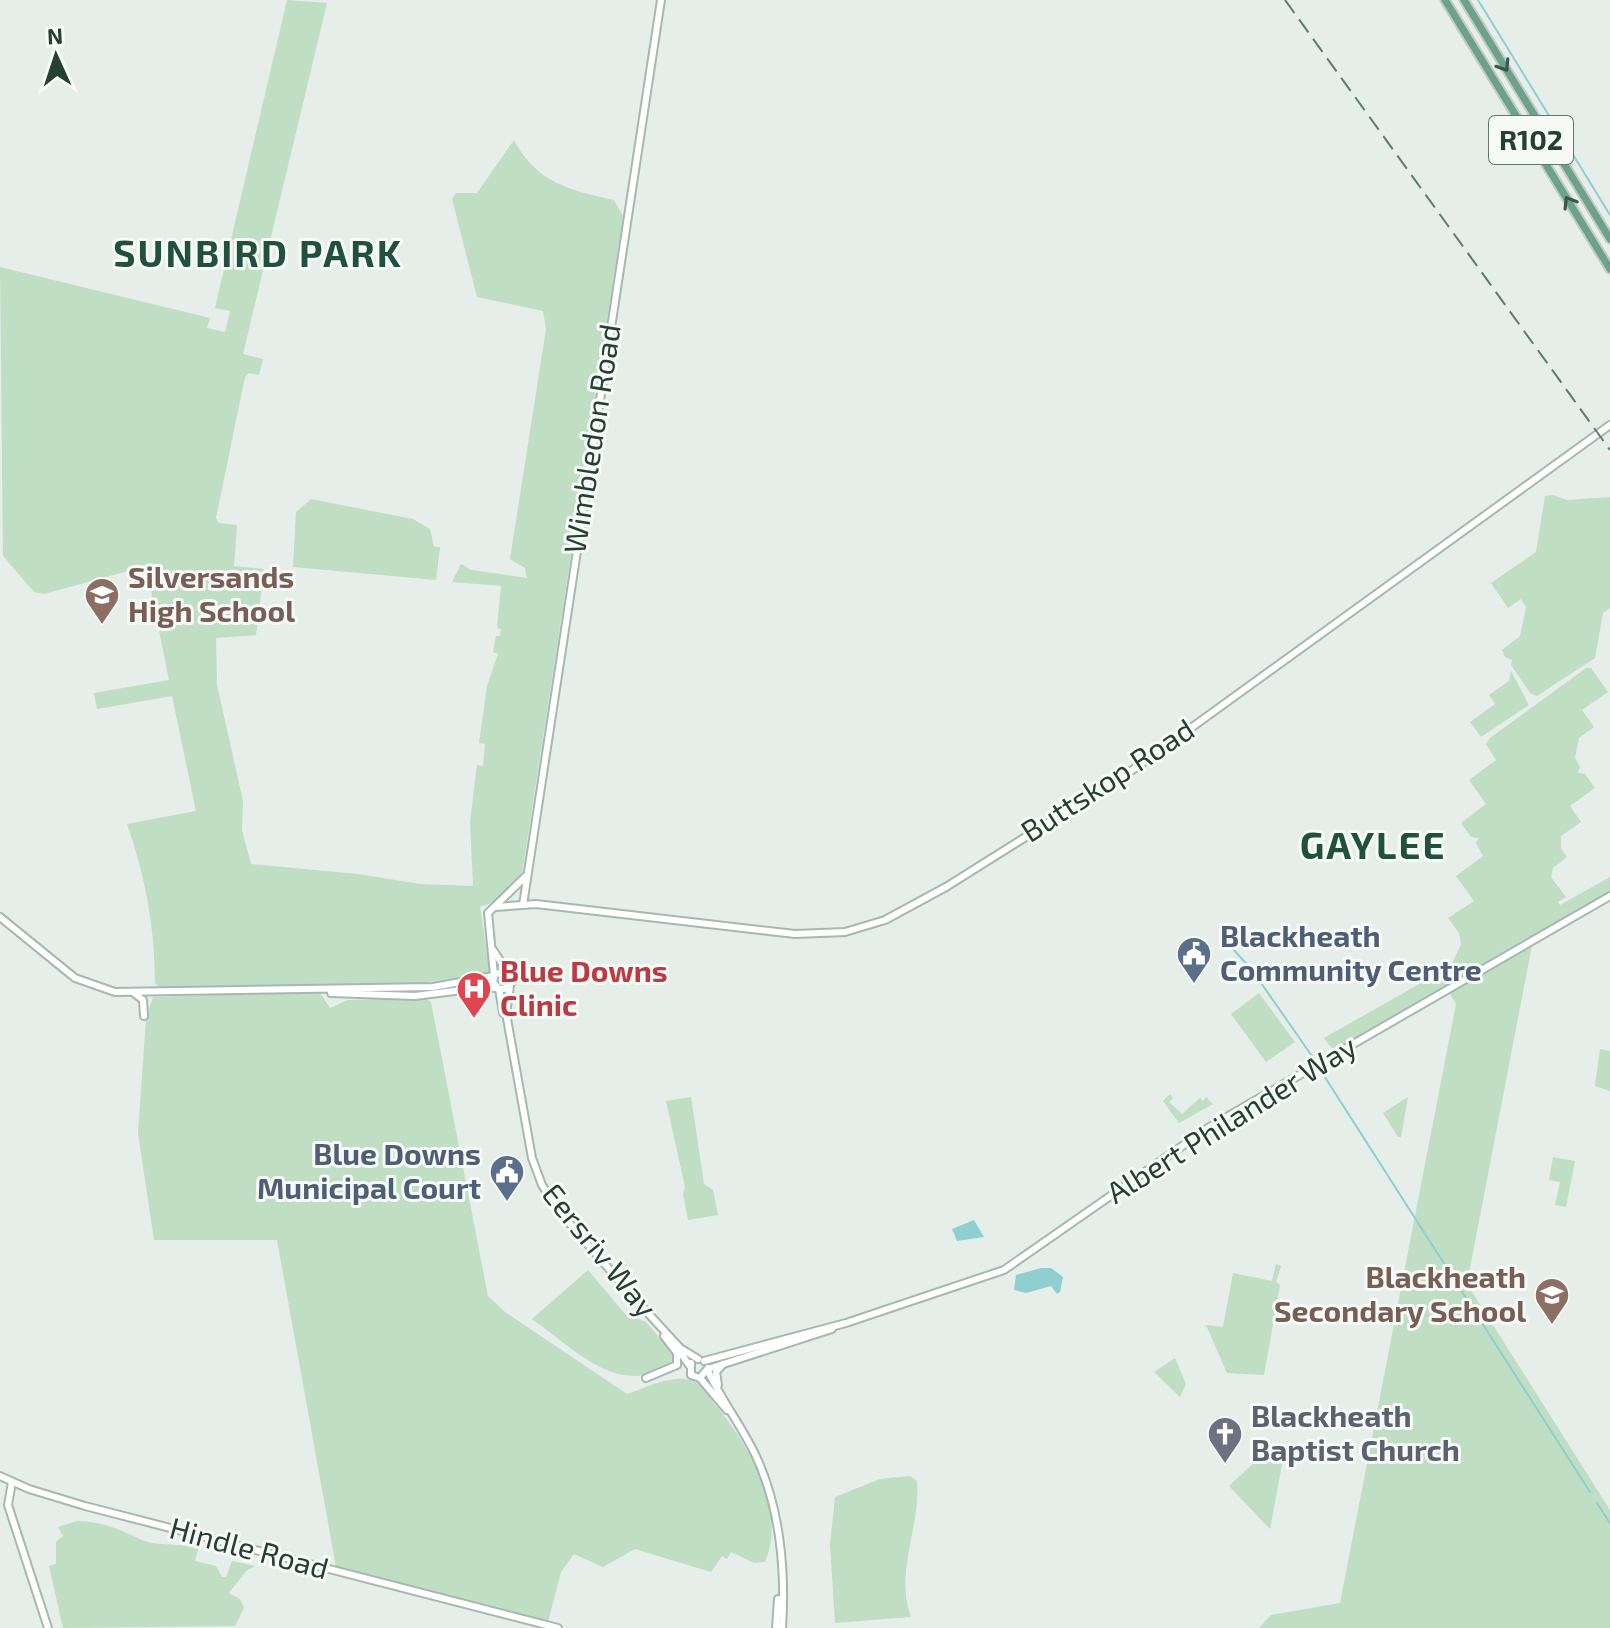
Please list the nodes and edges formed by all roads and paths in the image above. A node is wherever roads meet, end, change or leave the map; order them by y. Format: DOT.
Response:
graph roads {
  1 [pos="661,0"];
  2 [pos="1445,0"];
  3 [pos="1464,0"];
  4 [pos="1610,239"];
  5 [pos="1610,269"];
  6 [pos="1610,425"];
  7 [pos="525,877"];
  8 [pos="514,889"];
  9 [pos="525,895"];
  10 [pos="1610,896"];
  11 [pos="508,897"];
  12 [pos="536,904"];
  13 [pos="512,905"];
  14 [pos="522,905"];
  15 [pos="495,907"];
  16 [pos="0,917"];
  17 [pos="492,947"];
  18 [pos="507,971"];
  19 [pos="494,976"];
  20 [pos="510,986"];
  21 [pos="498,988"];
  22 [pos="315,991"];
  23 [pos="134,993"];
  24 [pos="144,1016"];
  25 [pos="846,1323"];
  26 [pos="664,1336"];
  27 [pos="737,1359"];
  28 [pos="701,1360"];
  29 [pos="689,1365"];
  30 [pos="708,1370"];
  31 [pos="646,1378"];
  32 [pos="700,1378"];
  33 [pos="731,1410"];
  34 [pos="735,1418"];
  35 [pos="0,1476"];
  36 [pos="12,1482"];
  37 [pos="500,1614"];
  38 [pos="48,1628"];
  39 [pos="544,1628"];
  40 [pos="558,1628"];
  41 [pos="779,1628"];
  1 -- 7 [label="street, Wimbledon Road"];
  5 -- 2 [label="main road, R102, one-way"];
  3 -- 4 [label="main road, R102, one-way"];
  6 -- 12 [label="street, Buttskop Road"];
  7 -- 8 [label="street"];
  7 -- 9 [label="street, Wimbledon Road"];
  8 -- 9 [label="street, Buttskop Road"];
  8 -- 11 [label="street"];
  9 -- 12 [label="street, Buttskop Road"];
  9 -- 14 [label="street"];
  10 -- 25 [label="street, Albert Philander Way"];
  11 -- 13 [label="street"];
  11 -- 15 [label="street"];
  12 -- 14 [label="street, Buttskop Road"];
  13 -- 14 [label="street, Buttskop Road"];
  13 -- 15 [label="street"];
  15 -- 17 [label="street"];
  16 -- 23 [label="street"];
  17 -- 18 [label="street"];
  17 -- 19 [label="street"];
  18 -- 19 [label="street"];
  18 -- 20 [label="street"];
  19 -- 21 [label="street"];
  19 -- 22 [label="street"];
  20 -- 21 [label="street"];
  20 -- 28 [label="street, Eersriv Way"];
  21 -- 22 [label="street"];
  21 -- 26 [label="street, Eersriv Way"];
  22 -- 23 [label="street"];
  23 -- 24 [label="street"];
  25 -- 27 [label="street, Albert Philander Way"];
  25 -- 28 [label="street, Albert Philander Way"];
  26 -- 29 [label="street, Eersriv Way"];
  26 -- 31 [label="street"];
  27 -- 30 [label="street, Albert Philander Way"];
  27 -- 33 [label="street"];
  28 -- 29 [label="street, Albert Philander Way"];
  28 -- 30 [label="street"];
  29 -- 32 [label="street, Eersriv Way"];
  30 -- 32 [label="street"];
  30 -- 33 [label="street"];
  32 -- 34 [label="street"];
  33 -- 34 [label="street"];
  34 -- 41 [label="street"];
  35 -- 36 [label="street, Hindle Road"];
  36 -- 37 [label="street, Hindle Road"];
  36 -- 38 [label="street"];
  37 -- 39 [label="street, Hindle Road"];
  37 -- 40 [label="street, Hindle Road"];
}
